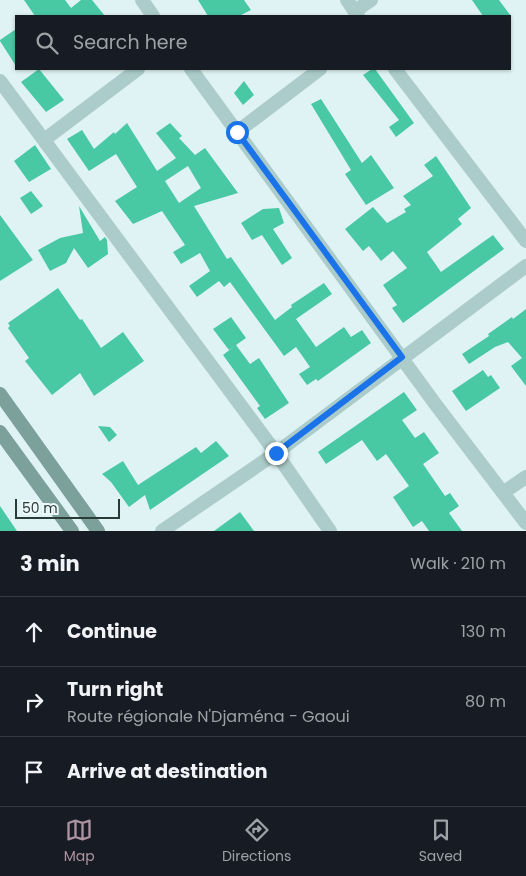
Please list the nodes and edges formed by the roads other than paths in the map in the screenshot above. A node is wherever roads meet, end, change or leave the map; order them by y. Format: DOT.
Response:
graph roads {
  1 [pos="142,0"];
  2 [pos="371,0"];
  3 [pos="353,9"];
  4 [pos="153,15"];
  5 [pos="137,70"];
  6 [pos="192,70"];
  7 [pos="319,70"];
  8 [pos="396,70"];
  9 [pos="0,81"];
  10 [pos="237,132"];
  11 [pos="44,140"];
  12 [pos="526,241"];
  13 [pos="526,266"];
  14 [pos="402,357"];
  15 [pos="0,394"];
  16 [pos="0,432"];
  17 [pos="276,453"];
  18 [pos="526,476"];
  19 [pos="504,492"];
  20 [pos="526,523"];
  21 [pos="326,530"];
  22 [pos="72,531"];
  23 [pos="98,531"];
  24 [pos="162,531"];
  1 -- 4 [label="street"];
  2 -- 3 [label="street"];
  5 -- 11 [label="street"];
  6 -- 10 [label="street"];
  7 -- 10 [label="street"];
  8 -- 12 [label="street"];
  9 -- 11 [label="street"];
  10 -- 14 [label="street"];
  11 -- 17 [label="street"];
  13 -- 14 [label="street"];
  14 -- 17 [label="street"];
  14 -- 19 [label="street"];
  15 -- 23 [label="main road"];
  16 -- 22 [label="main road"];
  17 -- 21 [label="street"];
  17 -- 24 [label="street"];
  18 -- 19 [label="street"];
  19 -- 20 [label="street"];
}
